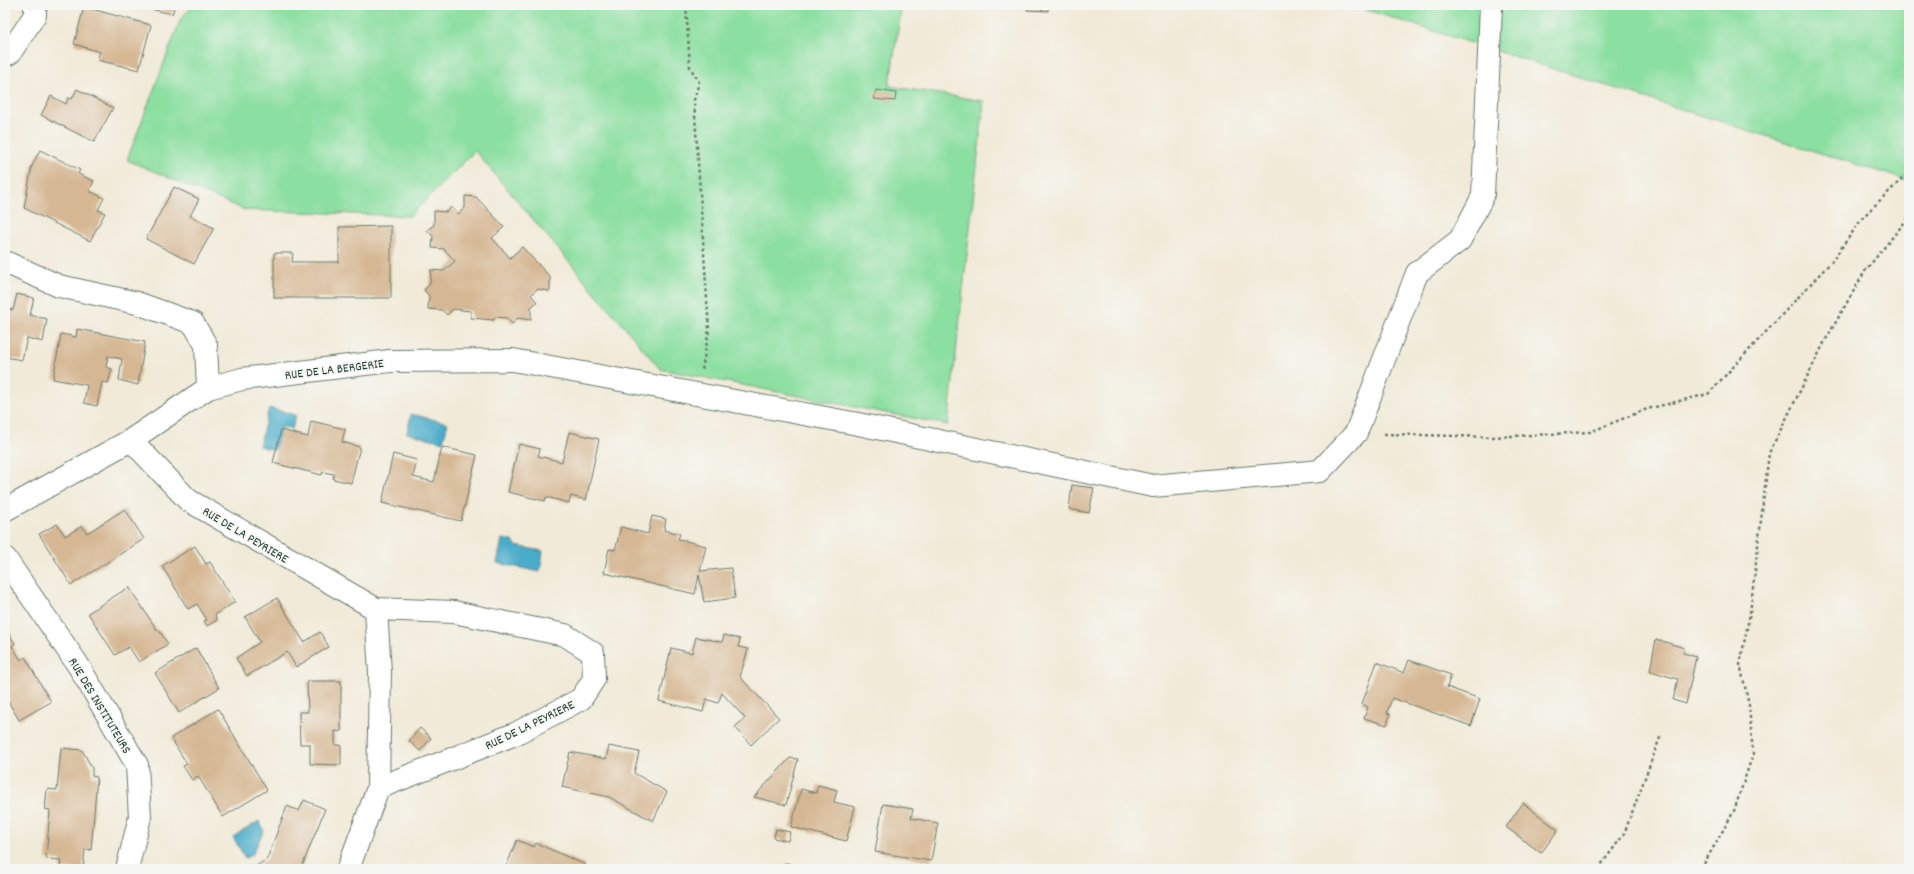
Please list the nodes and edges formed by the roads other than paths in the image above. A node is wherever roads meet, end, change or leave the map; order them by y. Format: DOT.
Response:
graph roads {
  1 [pos="35,5"];
  2 [pos="1491,5"];
  3 [pos="5,55"];
  4 [pos="5,262"];
  5 [pos="208,388"];
  6 [pos="131,440"];
  7 [pos="5,510"];
  8 [pos="5,558"];
  9 [pos="376,610"];
  10 [pos="378,788"];
  11 [pos="127,869"];
  12 [pos="348,869"];
  1 -- 3 [label="street"];
  2 -- 5 [label="street, RUE DE LA BERGERIE"];
  4 -- 5 [label="street"];
  5 -- 6 [label="street, RUE DE LA BERGERIE"];
  6 -- 7 [label="street, RUE DE LA BERGERIE"];
  6 -- 9 [label="street, RUE DE LA PEYRIERE"];
  8 -- 11 [label="street, RUE DES INSTITUTEURS"];
  9 -- 10 [label="street"];
  9 -- 10 [label="street, RUE DE LA PEYRIERE"];
  10 -- 12 [label="street"];
}
